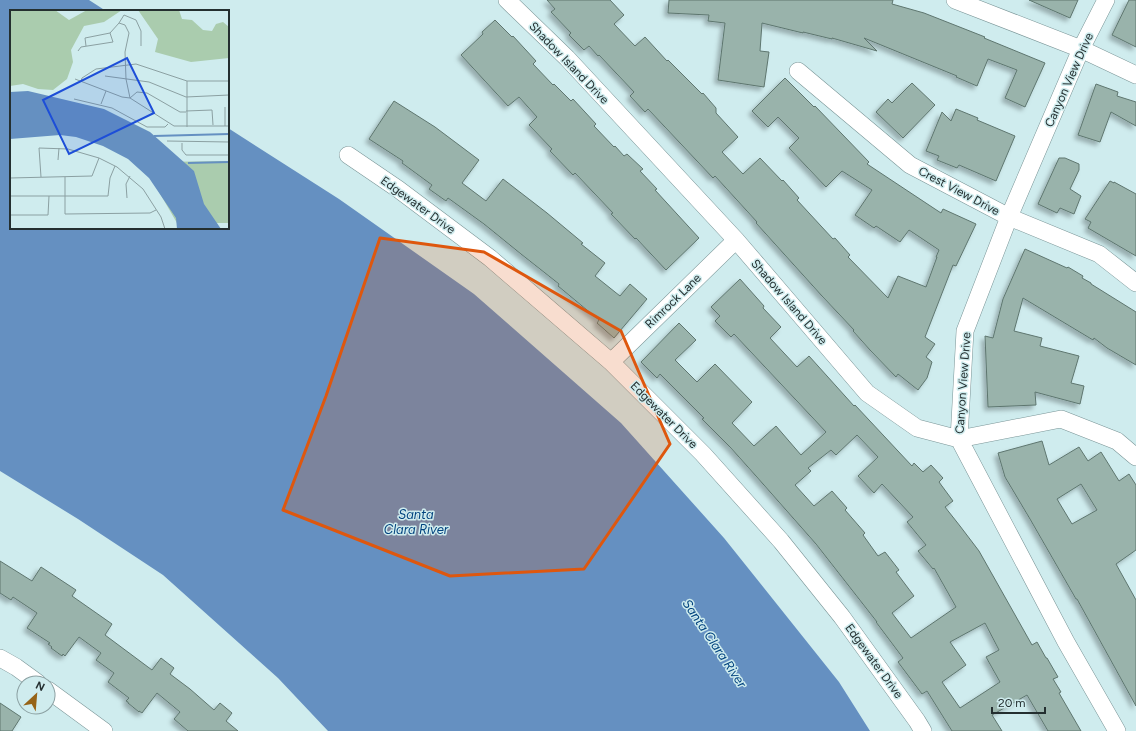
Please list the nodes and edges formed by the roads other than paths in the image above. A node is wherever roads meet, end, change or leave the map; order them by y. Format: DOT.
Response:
graph roads {
  1 [pos="955,0"];
  2 [pos="1106,0"];
  3 [pos="510,1"];
  4 [pos="1081,49"];
  5 [pos="798,70"];
  6 [pos="1136,76"];
  7 [pos="348,155"];
  8 [pos="1009,217"];
  9 [pos="736,240"];
  10 [pos="1136,283"];
  11 [pos="611,362"];
  12 [pos="958,439"];
  13 [pos="1136,456"];
  14 [pos="0,658"];
  15 [pos="27,675"];
  16 [pos="56,696"];
  17 [pos="104,731"];
  18 [pos="923,731"];
  19 [pos="1117,731"];
  1 -- 4 [label="street"];
  2 -- 4 [label="street, Canyon View Drive"];
  3 -- 9 [label="street, Shadow Island Drive"];
  4 -- 6 [label="street"];
  4 -- 8 [label="street, Canyon View Drive"];
  5 -- 8 [label="street, Crest View Drive"];
  7 -- 11 [label="street, Edgewater Drive"];
  8 -- 10 [label="street, Crest View Drive"];
  8 -- 12 [label="street, Canyon View Drive"];
  9 -- 11 [label="street, Rimrock Lane"];
  9 -- 12 [label="street, Shadow Island Drive"];
  11 -- 18 [label="street, Edgewater Drive"];
  12 -- 13 [label="street, Shadow Island Drive"];
  12 -- 19 [label="street, Canyon View Drive"];
  14 -- 15 [label="street"];
  16 -- 17 [label="street"];
}
